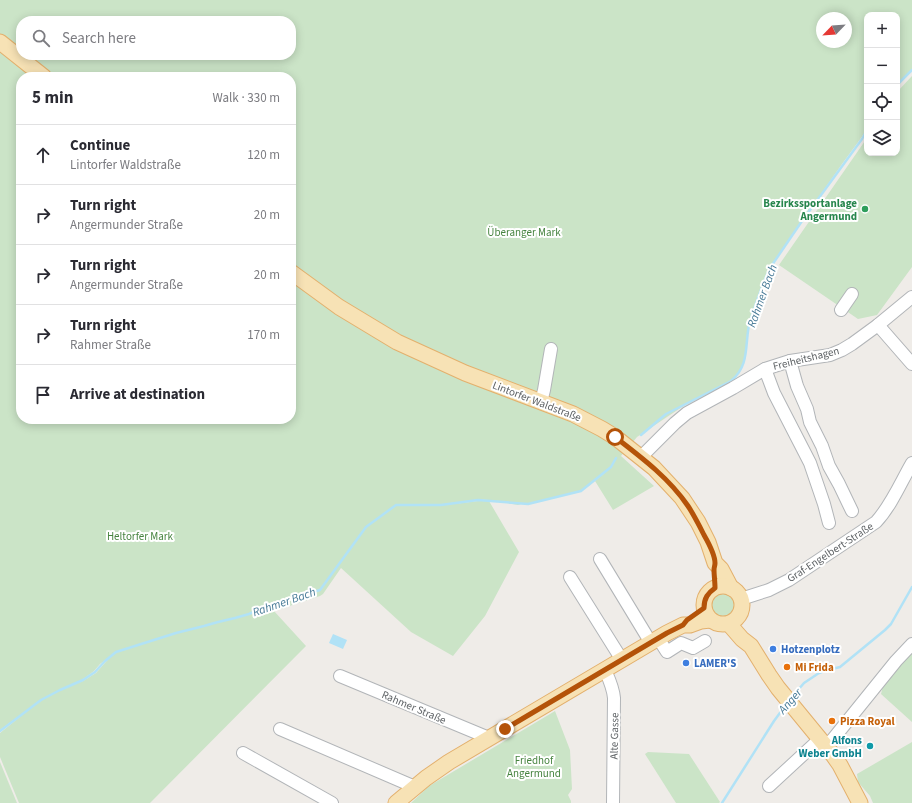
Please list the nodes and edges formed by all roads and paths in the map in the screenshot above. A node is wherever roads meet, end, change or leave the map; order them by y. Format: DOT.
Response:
graph roads {
  1 [pos="0,42"];
  2 [pos="16,55"];
  3 [pos="23,60"];
  4 [pos="38,72"];
  5 [pos="296,276"];
  6 [pos="852,294"];
  7 [pos="912,297"];
  8 [pos="841,310"];
  9 [pos="878,325"];
  10 [pos="551,349"];
  11 [pos="790,361"];
  12 [pos="912,364"];
  13 [pos="764,368"];
  14 [pos="540,402"];
  15 [pos="641,457"];
  16 [pos="912,463"];
  17 [pos="852,512"];
  18 [pos="829,523"];
  19 [pos="600,559"];
  20 [pos="715,563"];
  21 [pos="570,577"];
  22 [pos="715,588"];
  23 [pos="731,588"];
  24 [pos="742,599"];
  25 [pos="707,614"];
  26 [pos="734,620"];
  27 [pos="705,640"];
  28 [pos="654,641"];
  29 [pos="912,644"];
  30 [pos="622,660"];
  31 [pos="605,670"];
  32 [pos="340,676"];
  33 [pos="398,694"];
  34 [pos="280,729"];
  35 [pos="491,737"];
  36 [pos="823,742"];
  37 [pos="243,753"];
  38 [pos="769,786"];
  39 [pos="415,787"];
  40 [pos="332,803"];
  41 [pos="396,803"];
  42 [pos="612,803"];
  43 [pos="860,803"];
  1 -- 2 [label="main road"];
  3 -- 4 [label="main road"];
  5 -- 14 [label="main road, Lintorfer Waldstraße"];
  6 -- 8 [label="street"];
  7 -- 9 [label="street, Freiheitshagen"];
  9 -- 11 [label="street, Freiheitshagen"];
  9 -- 12 [label="street"];
  10 -- 14 [label="street"];
  11 -- 13 [label="street, Freiheitshagen"];
  11 -- 17 [label="street"];
  13 -- 15 [label="street, Freiheitshagen"];
  13 -- 18 [label="street"];
  14 -- 15 [label="main road, Lintorfer Waldstraße"];
  15 -- 20 [label="main road, Lintorfer Waldstraße"];
  16 -- 24 [label="street, Graf-Engelbert-Straße"];
  19 -- 28 [label="street"];
  20 -- 22 [label="main road"];
  20 -- 23 [label="main road, Lintorfer Waldstraße"];
  21 -- 30 [label="street"];
  22 -- 23 [label="main road"];
  22 -- 25 [label="main road"];
  23 -- 24 [label="main road"];
  24 -- 26 [label="main road"];
  25 -- 26 [label="main road"];
  25 -- 28 [label="main road"];
  26 -- 36 [label="main road"];
  27 -- 28 [label="street"];
  28 -- 30 [label="main road"];
  29 -- 36 [label="street"];
  30 -- 31 [label="main road"];
  31 -- 35 [label="main road"];
  31 -- 42 [label="street, Alte Gasse"];
  32 -- 35 [label="street, Rahmer Straße"];
  33 -- 35 [label="street"];
  34 -- 39 [label="street"];
  35 -- 39 [label="main road"];
  36 -- 38 [label="street"];
  36 -- 43 [label="main road"];
  37 -- 40 [label="street"];
  39 -- 41 [label="main road"];
}
